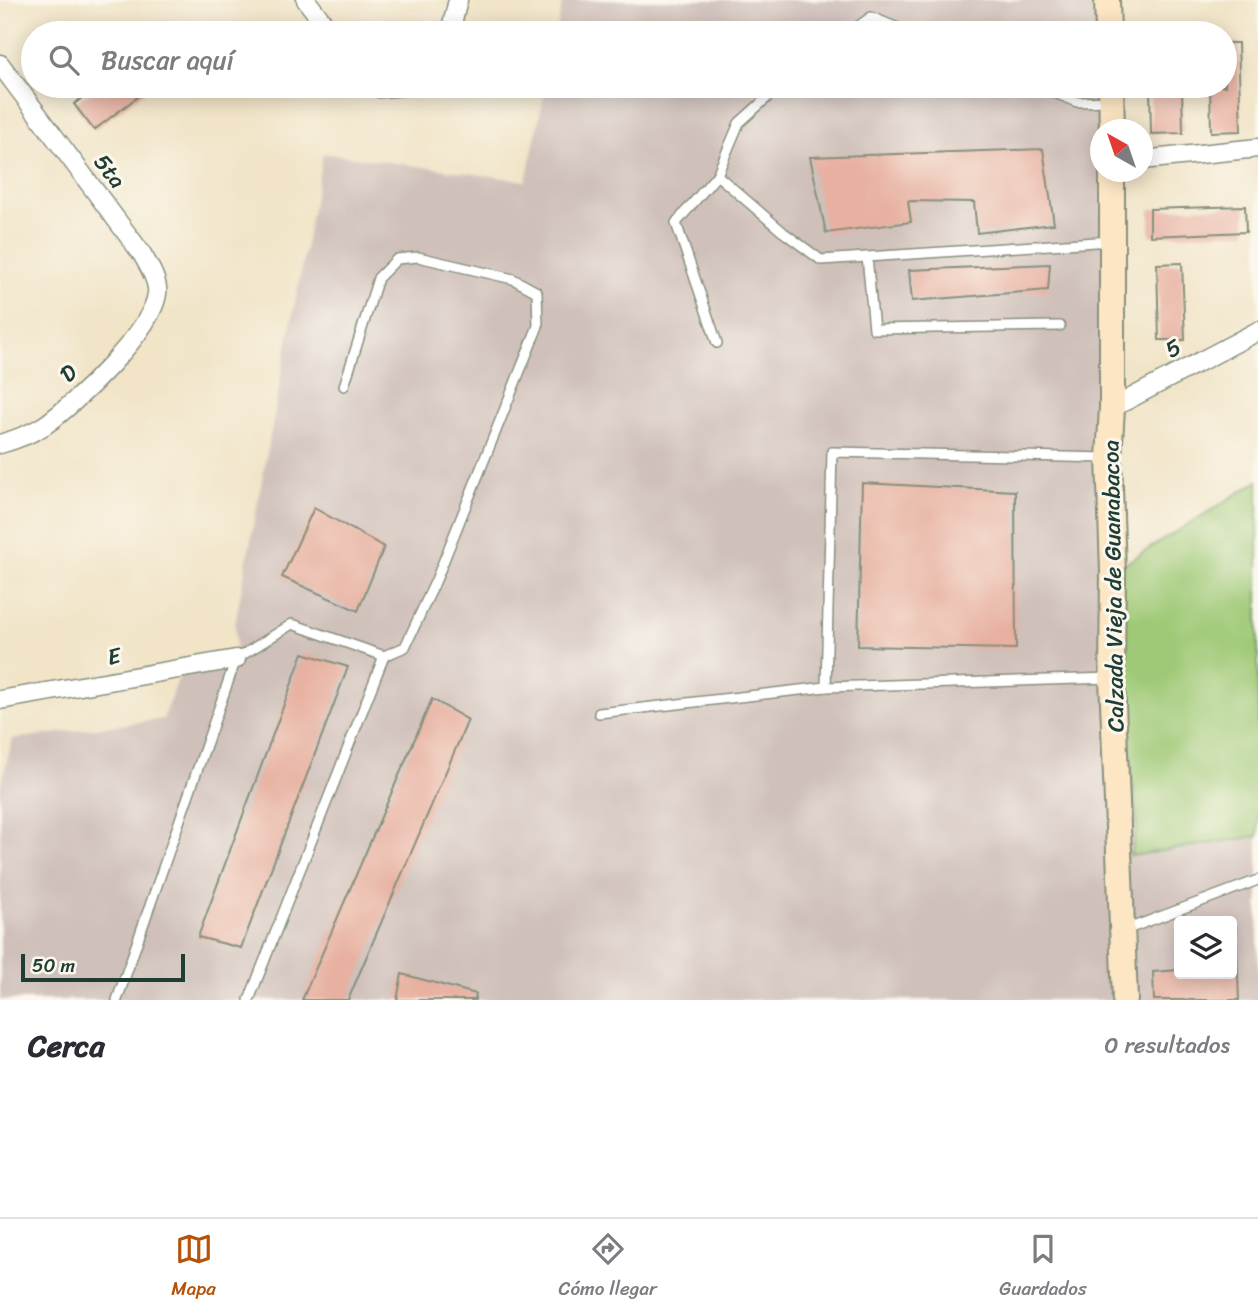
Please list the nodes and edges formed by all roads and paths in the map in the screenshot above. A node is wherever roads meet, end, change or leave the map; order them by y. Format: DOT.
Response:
graph roads {
  1 [pos="306,0"];
  2 [pos="458,0"];
  3 [pos="1107,0"];
  4 [pos="322,21"];
  5 [pos="453,21"];
  6 [pos="1108,21"];
  7 [pos="0,64"];
  8 [pos="21,93"];
  9 [pos="25,98"];
  10 [pos="767,98"];
  11 [pos="1067,98"];
  12 [pos="1092,98"];
  13 [pos="1111,98"];
  14 [pos="1112,119"];
  15 [pos="1258,148"];
  16 [pos="1153,159"];
  17 [pos="716,175"];
  18 [pos="1112,182"];
  19 [pos="1111,241"];
  20 [pos="867,257"];
  21 [pos="150,314"];
  22 [pos="1060,326"];
  23 [pos="1258,331"];
  24 [pos="716,343"];
  25 [pos="344,386"];
  26 [pos="1112,408"];
  27 [pos="0,444"];
  28 [pos="1110,458"];
  29 [pos="384,656"];
  30 [pos="236,659"];
  31 [pos="1112,678"];
  32 [pos="826,687"];
  33 [pos="0,700"];
  34 [pos="599,713"];
  35 [pos="1258,880"];
  36 [pos="1121,931"];
  37 [pos="117,1000"];
  38 [pos="248,1000"];
  39 [pos="1125,1000"];
  1 -- 4 [label="street"];
  2 -- 5 [label="street"];
  3 -- 6 [label="main road"];
  7 -- 8 [label="street, 5ta"];
  9 -- 21 [label="street, 5ta"];
  10 -- 17 [label="lane"];
  11 -- 12 [label="lane"];
  13 -- 14 [label="main road"];
  15 -- 16 [label="street"];
  17 -- 20 [label="lane"];
  17 -- 24 [label="lane"];
  18 -- 19 [label="main road, Calzada Vieja de Guanabacoa"];
  19 -- 20 [label="lane"];
  19 -- 26 [label="main road, Calzada Vieja de Guanabacoa"];
  20 -- 22 [label="lane"];
  21 -- 27 [label="street, D"];
  23 -- 26 [label="street, 5"];
  25 -- 29 [label="lane"];
  26 -- 28 [label="main road, Calzada Vieja de Guanabacoa"];
  28 -- 31 [label="main road, Calzada Vieja de Guanabacoa"];
  28 -- 32 [label="lane"];
  29 -- 30 [label="lane"];
  29 -- 38 [label="lane"];
  30 -- 33 [label="street, E"];
  30 -- 37 [label="lane"];
  31 -- 32 [label="lane"];
  31 -- 36 [label="main road, Calzada Vieja de Guanabacoa"];
  32 -- 34 [label="lane"];
  35 -- 36 [label="lane"];
  36 -- 39 [label="main road, Calzada Vieja de Guanabacoa"];
}
